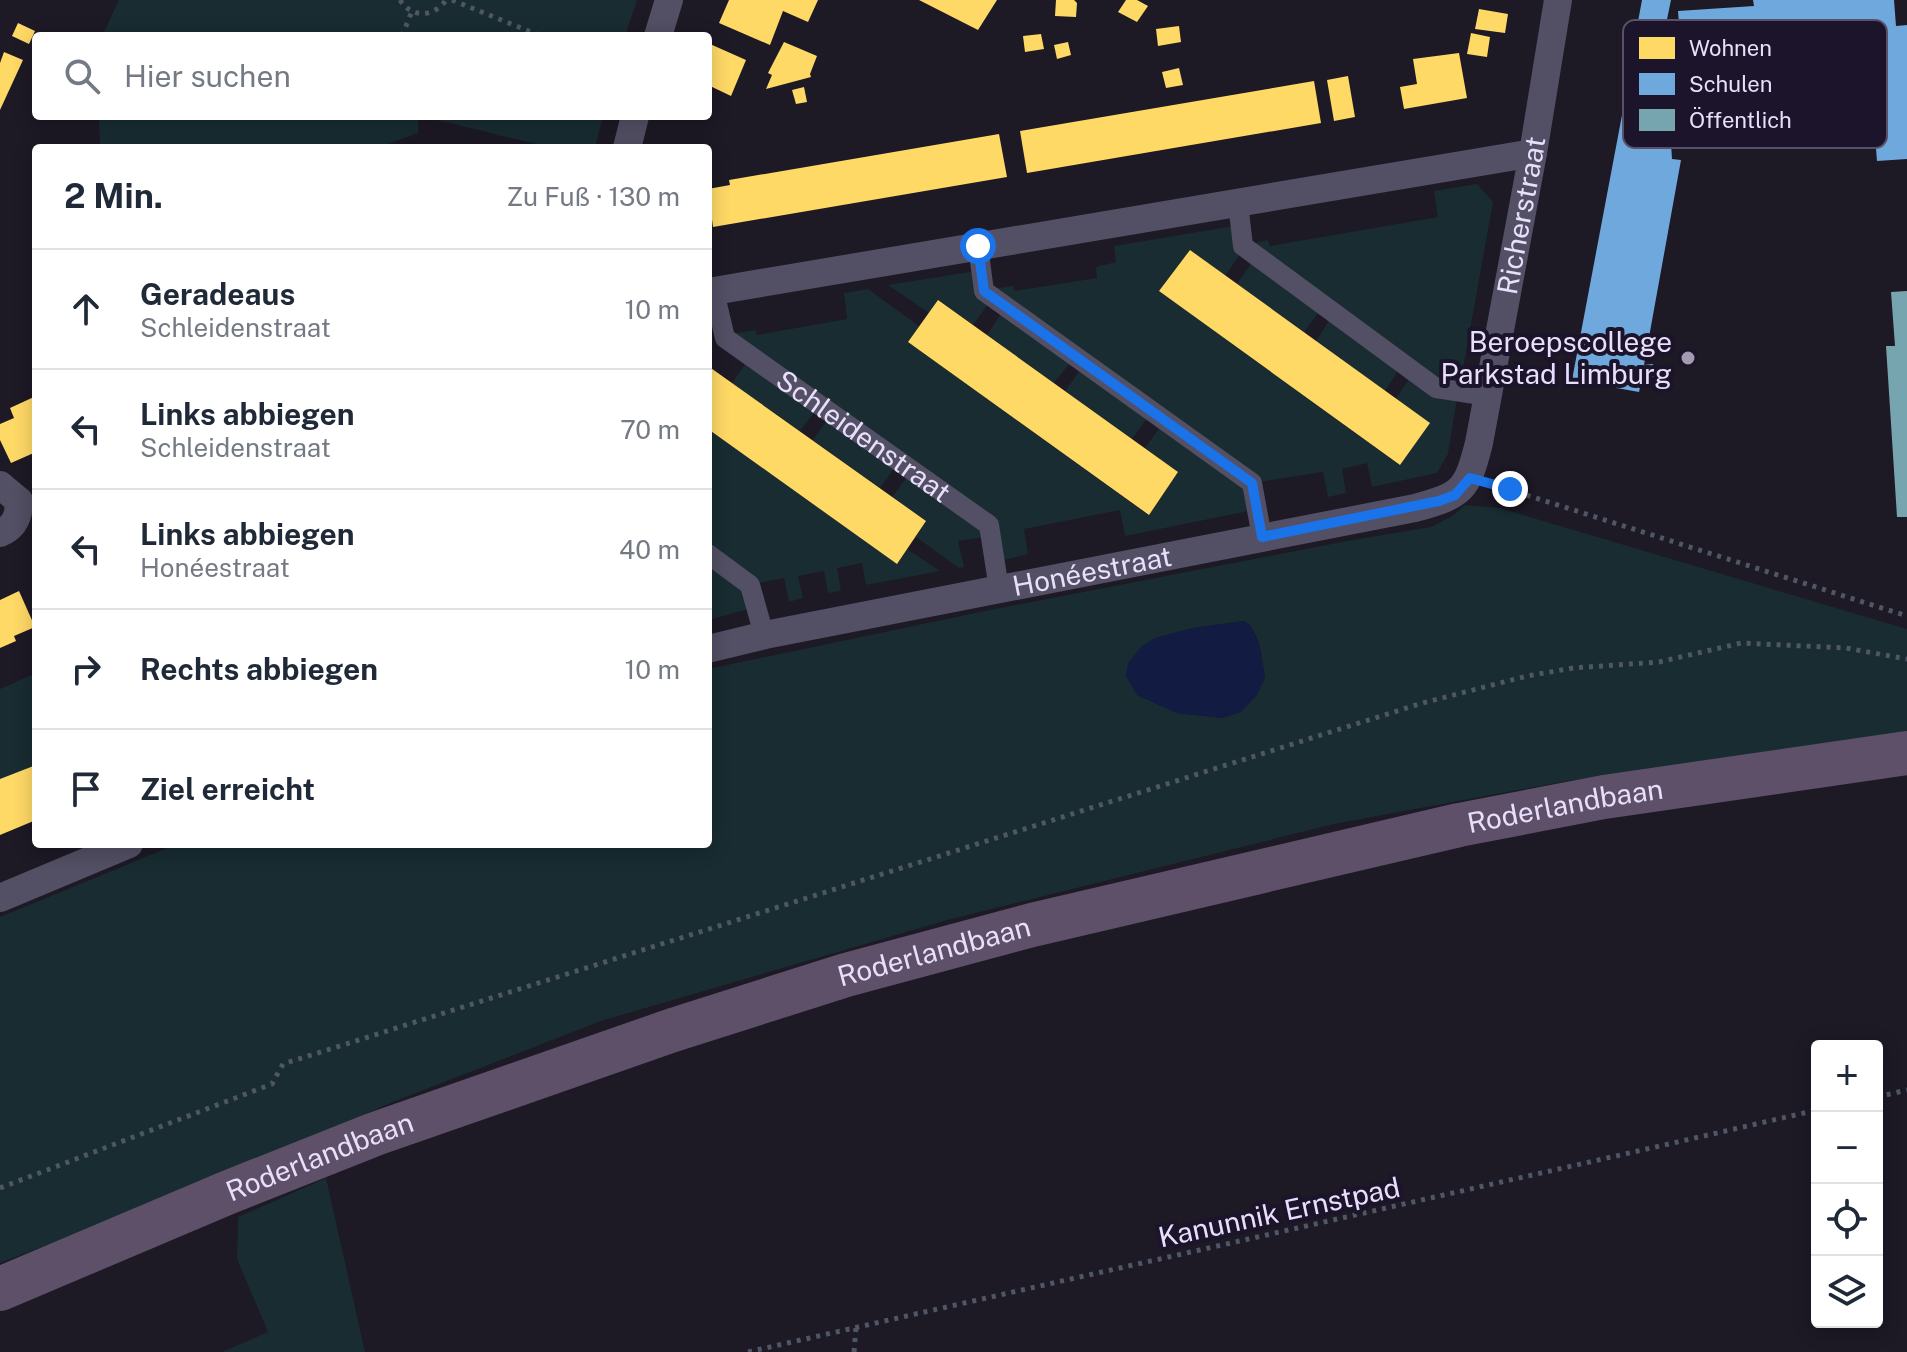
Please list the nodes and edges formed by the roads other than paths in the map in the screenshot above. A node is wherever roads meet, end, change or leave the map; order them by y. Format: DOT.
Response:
graph roads {
  1 [pos="669,0"];
  2 [pos="1558,0"];
  3 [pos="659,32"];
  4 [pos="634,120"];
  5 [pos="628,144"];
  6 [pos="1533,153"];
  7 [pos="1238,203"];
  8 [pos="978,246"];
  9 [pos="712,291"];
  10 [pos="712,294"];
  11 [pos="1488,396"];
  12 [pos="1470,478"];
  13 [pos="18,493"];
  14 [pos="0,533"];
  15 [pos="1262,537"];
  16 [pos="712,557"];
  17 [pos="999,589"];
  18 [pos="764,635"];
  19 [pos="712,648"];
  20 [pos="1907,753"];
  21 [pos="119,848"];
  22 [pos="0,898"];
  23 [pos="0,1289"];
  1 -- 3 [label="street"];
  2 -- 6 [label="street, Richerstraat"];
  4 -- 5 [label="street"];
  6 -- 7 [label="street, Schleidenstraat"];
  6 -- 11 [label="street, Richerstraat"];
  7 -- 8 [label="street, Schleidenstraat"];
  7 -- 11 [label="street"];
  8 -- 9 [label="street, Schleidenstraat"];
  8 -- 15 [label="street"];
  10 -- 17 [label="street, Schleidenstraat"];
  11 -- 12 [label="street, Richerstraat"];
  12 -- 15 [label="street, Honéestraat"];
  13 -- 14 [label="street"];
  15 -- 17 [label="street, Honéestraat"];
  16 -- 18 [label="street"];
  17 -- 18 [label="street, Honéestraat"];
  18 -- 19 [label="street, Honéestraat"];
  20 -- 23 [label="main road, Roderlandbaan"];
  21 -- 22 [label="street"];
}
